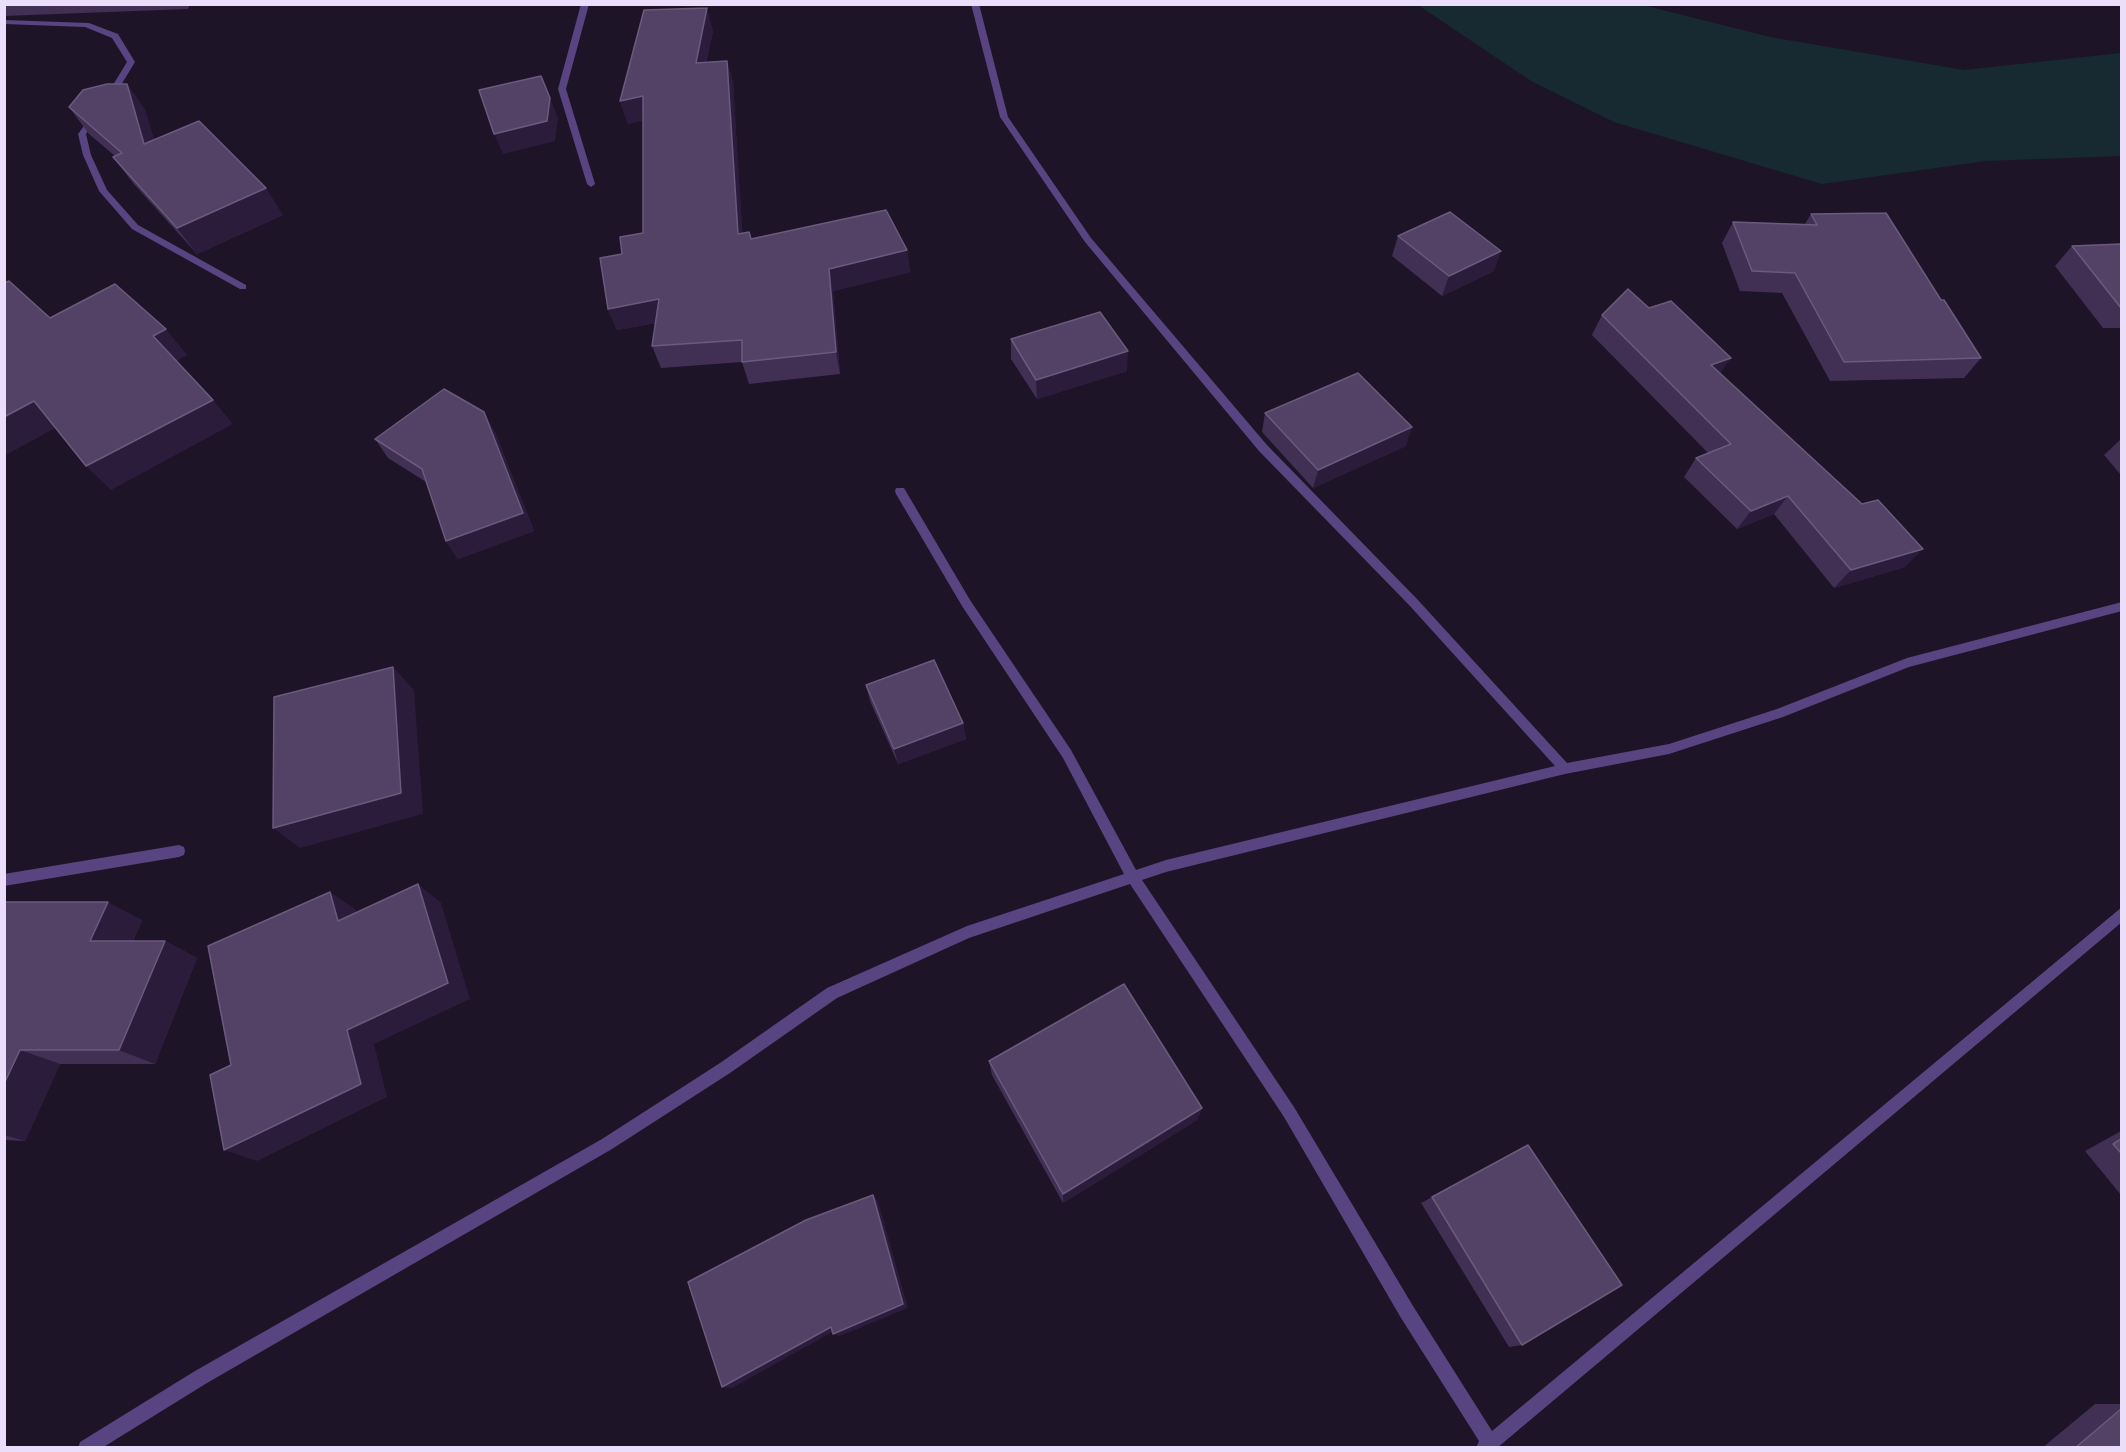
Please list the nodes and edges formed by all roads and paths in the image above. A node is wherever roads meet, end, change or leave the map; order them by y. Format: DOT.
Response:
graph roads {
  1 [pos="585,4"];
  2 [pos="975,4"];
  3 [pos="4,22"];
  4 [pos="591,184"];
  5 [pos="243,286"];
  6 [pos="900,491"];
  7 [pos="2121,606"];
  8 [pos="1565,769"];
  9 [pos="178,851"];
  10 [pos="1133,878"];
  11 [pos="4,880"];
  12 [pos="2121,913"];
  13 [pos="1487,1445"];
  14 [pos="86,1448"];
  1 -- 4 [label="street"];
  2 -- 8 [label="street"];
  3 -- 5 [label="street"];
  6 -- 10 [label="street"];
  7 -- 8 [label="street"];
  8 -- 10 [label="street"];
  9 -- 11 [label="street"];
  10 -- 13 [label="street"];
  10 -- 14 [label="street"];
  12 -- 13 [label="street"];
}
